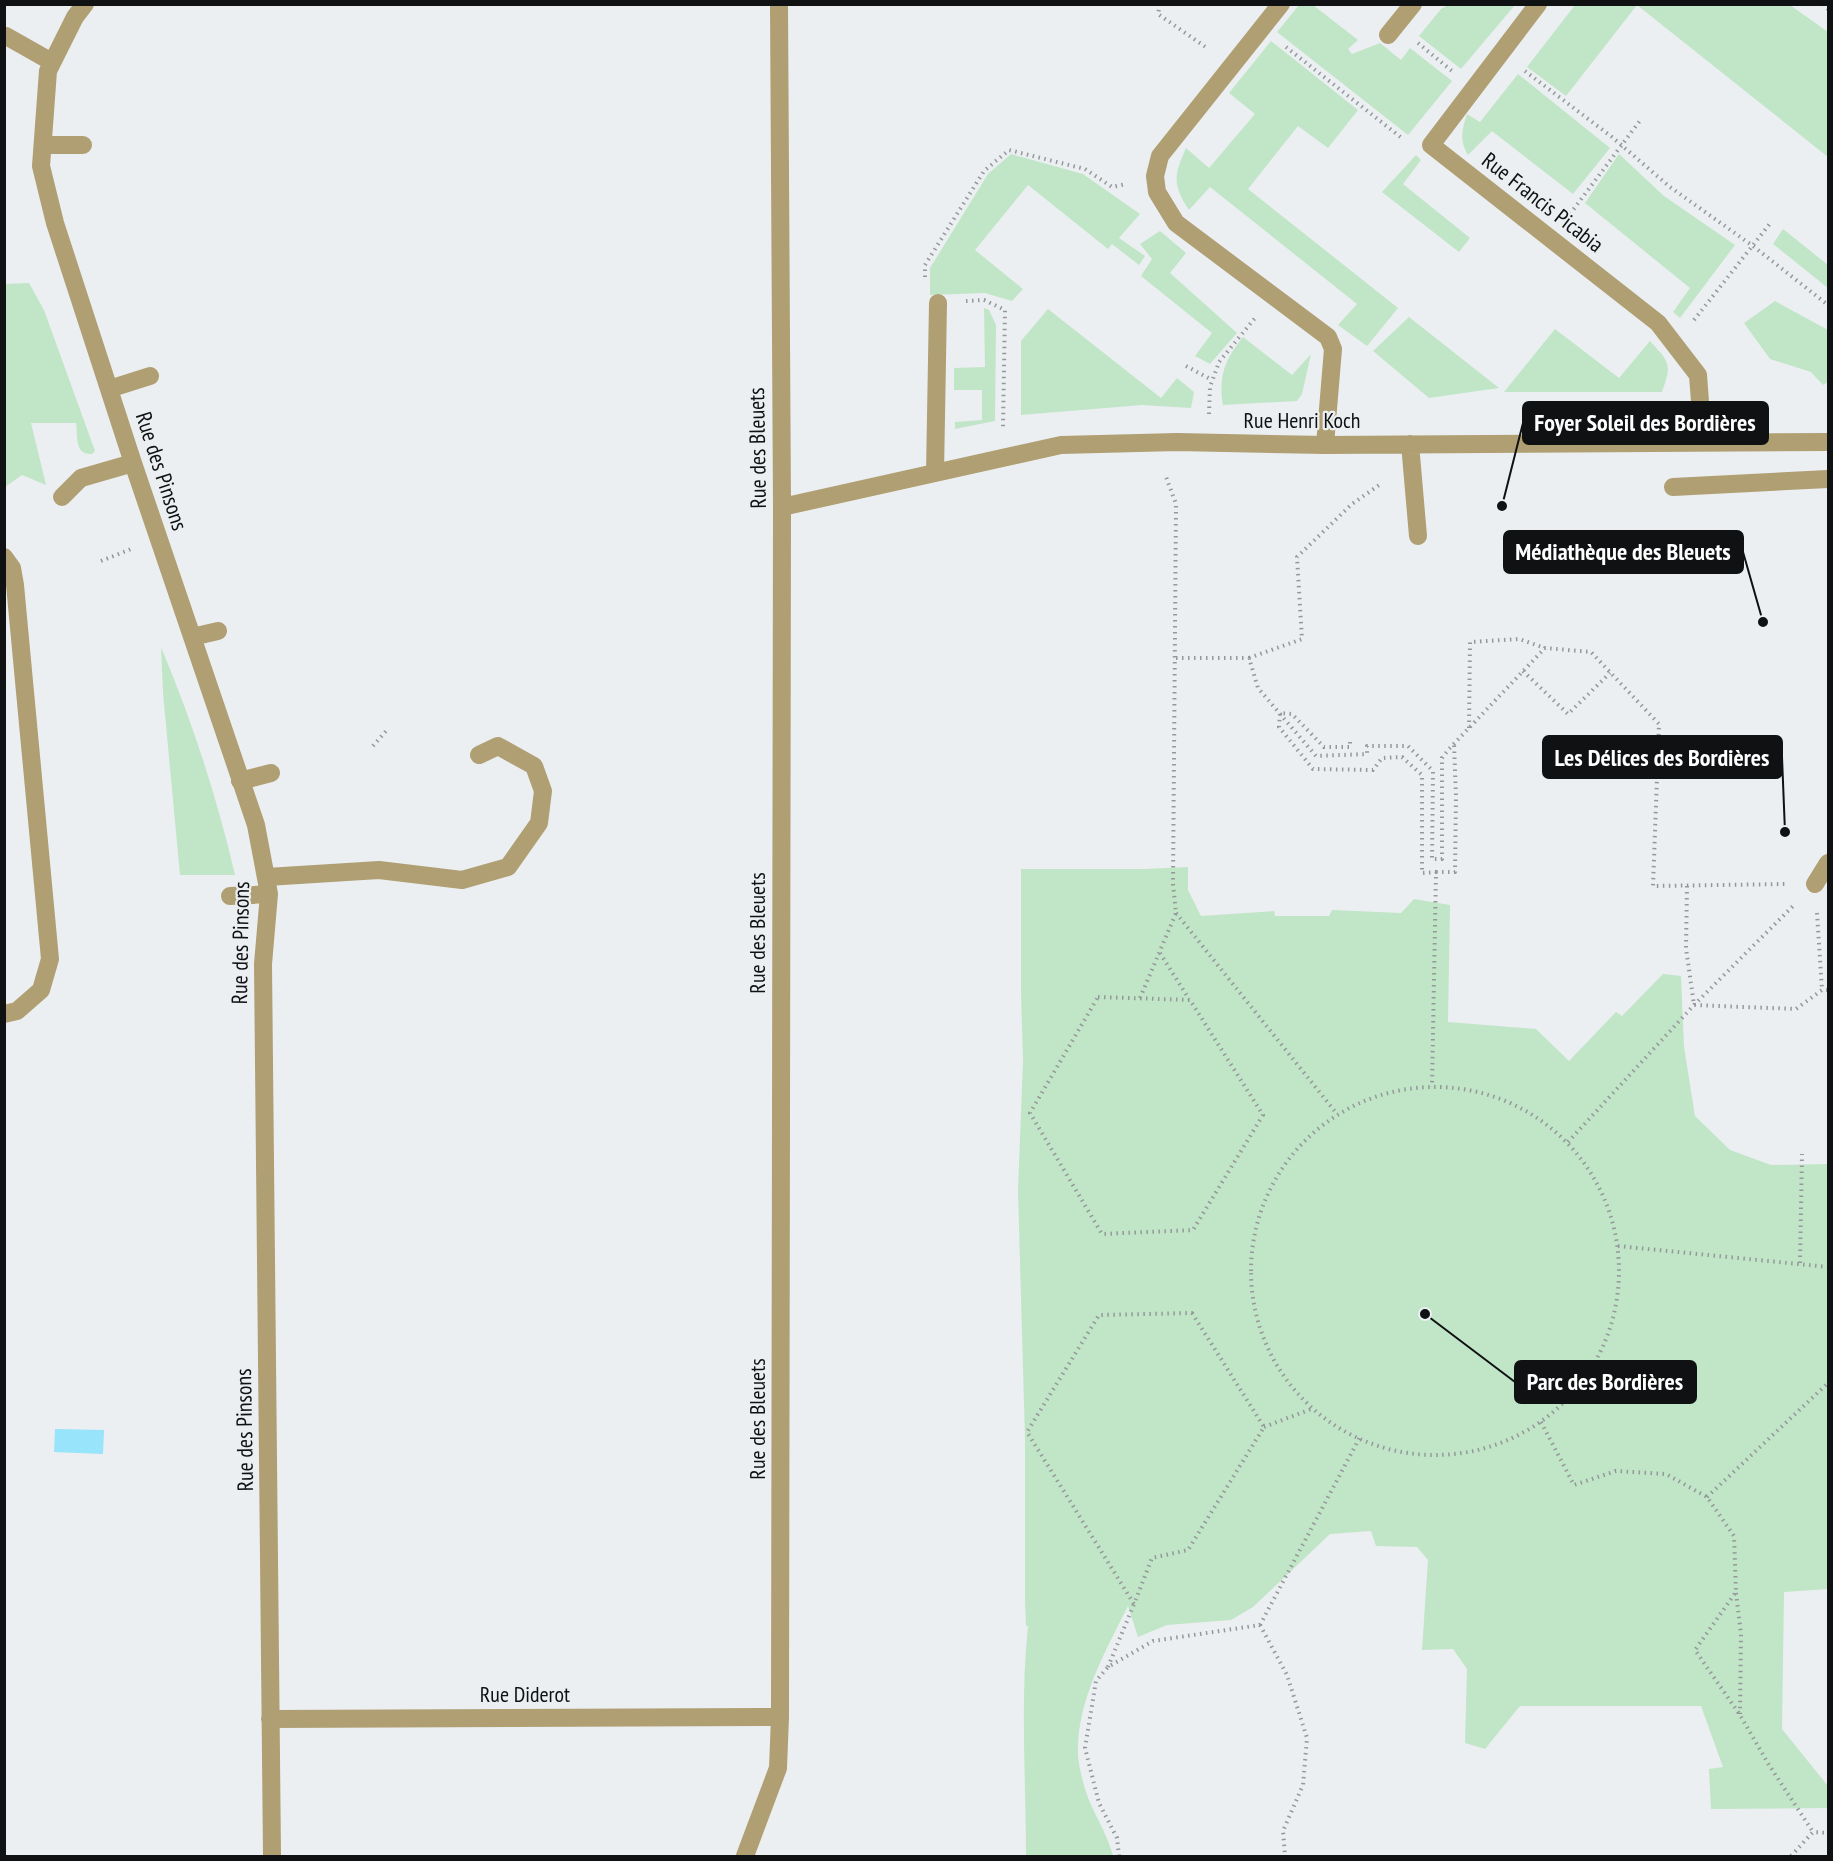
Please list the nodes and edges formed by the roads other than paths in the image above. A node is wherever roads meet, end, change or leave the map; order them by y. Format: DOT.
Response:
graph roads {
  1 [pos="85,4"];
  2 [pos="779,4"];
  3 [pos="1281,4"];
  4 [pos="1413,4"];
  5 [pos="1538,4"];
  6 [pos="1392,30"];
  7 [pos="6,36"];
  8 [pos="52,62"];
  9 [pos="43,145"];
  10 [pos="83,145"];
  11 [pos="938,303"];
  12 [pos="150,376"];
  13 [pos="109,389"];
  14 [pos="1703,442"];
  15 [pos="1828,442"];
  16 [pos="1410,444"];
  17 [pos="1324,445"];
  18 [pos="133,463"];
  19 [pos="935,473"];
  20 [pos="1828,479"];
  21 [pos="1673,487"];
  22 [pos="62,497"];
  23 [pos="782,507"];
  24 [pos="1418,536"];
  25 [pos="4,557"];
  26 [pos="218,632"];
  27 [pos="192,638"];
  28 [pos="479,755"];
  29 [pos="271,773"];
  30 [pos="240,781"];
  31 [pos="1828,863"];
  32 [pos="1815,884"];
  33 [pos="268,886"];
  34 [pos="230,896"];
  35 [pos="4,1014"];
  36 [pos="780,1717"];
  37 [pos="270,1719"];
  38 [pos="272,1857"];
  39 [pos="745,1857"];
  1 -- 8 [label="street, Rue des Pinsons"];
  2 -- 23 [label="street, Rue des Bleuets"];
  3 -- 17 [label="street"];
  4 -- 6 [label="street"];
  5 -- 14 [label="street, Rue Francis Picabia"];
  7 -- 8 [label="street"];
  8 -- 9 [label="street, Rue des Pinsons"];
  9 -- 10 [label="street"];
  9 -- 13 [label="street, Rue des Pinsons"];
  11 -- 19 [label="street"];
  12 -- 13 [label="street"];
  13 -- 18 [label="street, Rue des Pinsons"];
  14 -- 15 [label="street, Rue Henri Koch"];
  14 -- 16 [label="street, Rue Henri Koch"];
  16 -- 17 [label="street, Rue Henri Koch"];
  16 -- 24 [label="street"];
  17 -- 19 [label="street, Rue Henri Koch"];
  18 -- 22 [label="street"];
  18 -- 27 [label="street, Rue des Pinsons"];
  19 -- 23 [label="street, Rue Henri Koch"];
  20 -- 21 [label="street"];
  23 -- 36 [label="street, Rue des Bleuets"];
  25 -- 35 [label="street"];
  26 -- 27 [label="street"];
  27 -- 30 [label="street, Rue des Pinsons"];
  28 -- 33 [label="street"];
  29 -- 30 [label="street"];
  30 -- 33 [label="street, Rue des Pinsons"];
  31 -- 32 [label="street"];
  33 -- 34 [label="street"];
  33 -- 37 [label="street, Rue des Pinsons"];
  36 -- 37 [label="street, Rue Diderot"];
  36 -- 39 [label="street, Rue des Bleuets"];
  37 -- 38 [label="street, Rue des Pinsons"];
}
